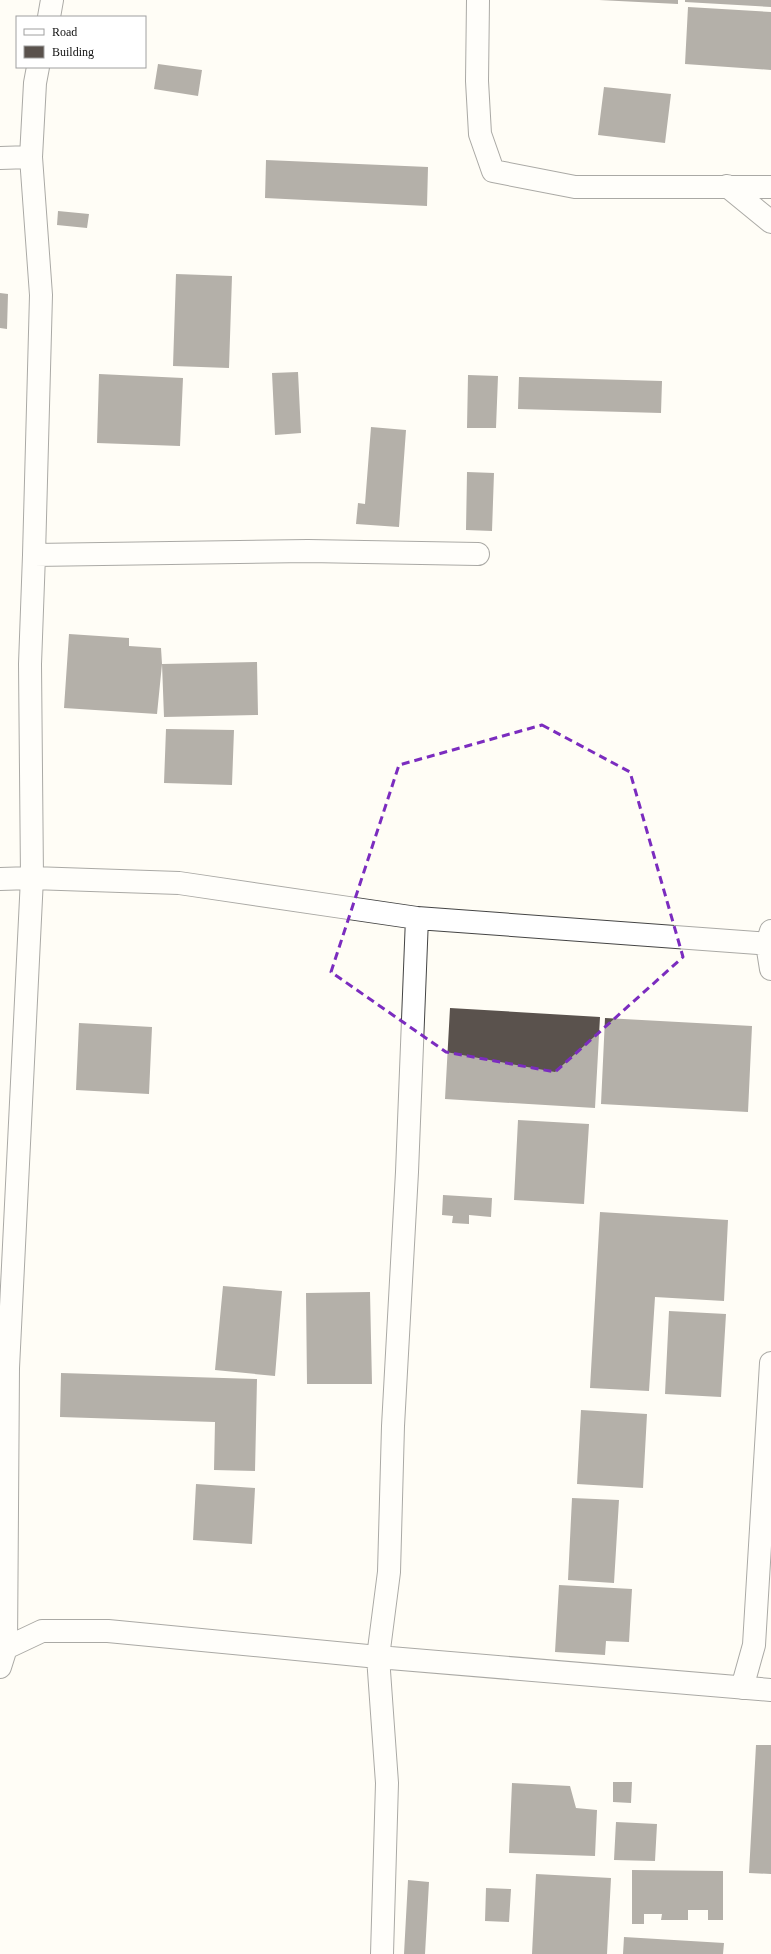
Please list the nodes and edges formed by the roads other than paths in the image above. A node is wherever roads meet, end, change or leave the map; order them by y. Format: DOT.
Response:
graph roads {
  1 [pos="52,0"];
  2 [pos="478,0"];
  3 [pos="49,16"];
  4 [pos="38,68"];
  5 [pos="31,157"];
  6 [pos="0,158"];
  7 [pos="727,186"];
  8 [pos="771,187"];
  9 [pos="771,222"];
  10 [pos="478,554"];
  11 [pos="34,555"];
  12 [pos="32,878"];
  13 [pos="0,879"];
  14 [pos="417,918"];
  15 [pos="770,939"];
  16 [pos="771,969"];
  17 [pos="771,1363"];
  18 [pos="378,1657"];
  19 [pos="3,1658"];
  20 [pos="742,1688"];
  21 [pos="771,1690"];
  22 [pos="382,1954"];
  1 -- 3 [label="street"];
  2 -- 7 [label="street"];
  4 -- 5 [label="street"];
  5 -- 6 [label="street"];
  5 -- 11 [label="street"];
  7 -- 8 [label="street"];
  7 -- 9 [label="street"];
  10 -- 11 [label="street"];
  11 -- 12 [label="street"];
  12 -- 13 [label="street"];
  12 -- 14 [label="street"];
  12 -- 19 [label="street"];
  14 -- 15 [label="street"];
  14 -- 18 [label="street"];
  15 -- 16 [label="street"];
  17 -- 20 [label="street"];
  18 -- 19 [label="street"];
  18 -- 20 [label="street"];
  18 -- 22 [label="street"];
  20 -- 21 [label="street"];
}
